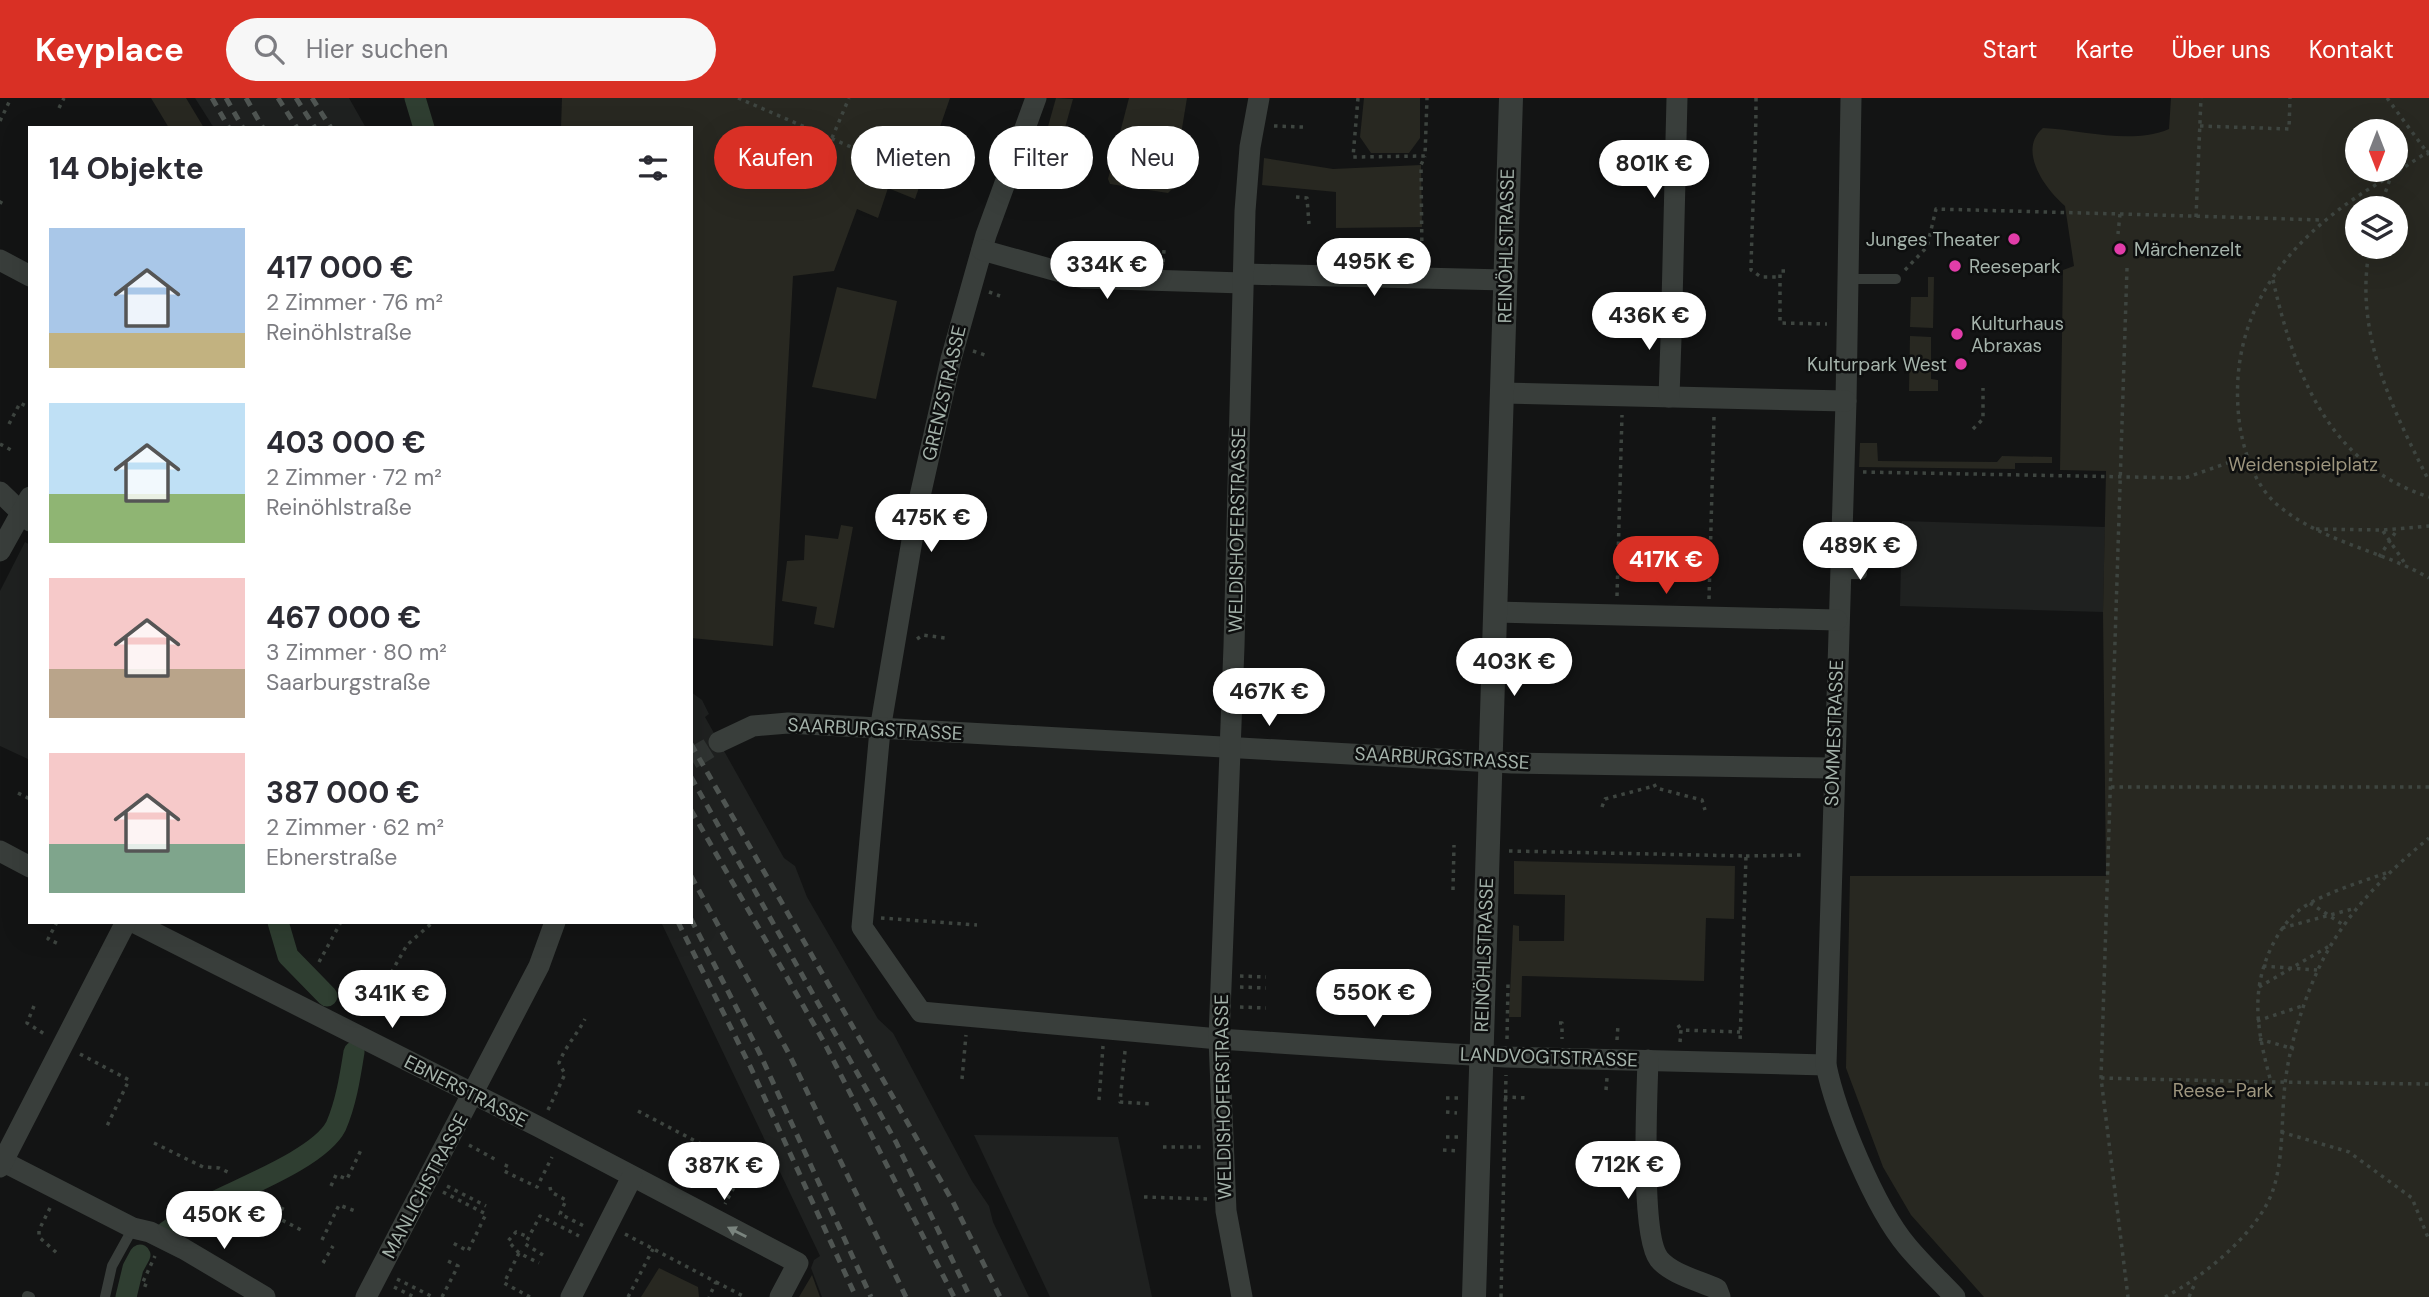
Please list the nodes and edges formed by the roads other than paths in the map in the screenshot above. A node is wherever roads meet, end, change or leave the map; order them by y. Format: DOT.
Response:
graph roads {
  1 [pos="1036,98"];
  2 [pos="1259,98"];
  3 [pos="1511,98"];
  4 [pos="1677,98"];
  5 [pos="1851,98"];
  6 [pos="982,250"];
  7 [pos="0,260"];
  8 [pos="28,275"];
  9 [pos="1244,279"];
  10 [pos="1847,279"];
  11 [pos="1895,279"];
  12 [pos="1506,280"];
  13 [pos="1502,393"];
  14 [pos="1669,397"];
  15 [pos="1846,401"];
  16 [pos="0,492"];
  17 [pos="27,511"];
  18 [pos="0,551"];
  19 [pos="1839,574"];
  20 [pos="1863,574"];
  21 [pos="1495,612"];
  22 [pos="1837,620"];
  23 [pos="880,730"];
  24 [pos="719,742"];
  25 [pos="1230,747"];
  26 [pos="1490,761"];
  27 [pos="1832,768"];
  28 [pos="0,851"];
  29 [pos="28,866"];
  30 [pos="125,924"];
  31 [pos="137,924"];
  32 [pos="554,924"];
  33 [pos="921,1012"];
  34 [pos="1219,1040"];
  35 [pos="1481,1056"];
  36 [pos="1648,1060"];
  37 [pos="1826,1065"];
  38 [pos="474,1094"];
  39 [pos="1,1163"];
  40 [pos="632,1177"];
  41 [pos="132,1228"];
  42 [pos="105,1297"];
  43 [pos="265,1297"];
  44 [pos="366,1297"];
  45 [pos="571,1297"];
  46 [pos="780,1297"];
  47 [pos="1242,1297"];
  48 [pos="1474,1297"];
  49 [pos="1720,1297"];
  50 [pos="1955,1297"];
  1 -- 6 [label="street, GRENZSTRASSE"];
  2 -- 9 [label="street, WELDISHOFERSTRASSE"];
  3 -- 12 [label="street, REINÖHLSTRASSE"];
  4 -- 14 [label="street"];
  5 -- 10 [label="street, SOMMESTRASSE"];
  6 -- 9 [label="street"];
  6 -- 23 [label="street, GRENZSTRASSE"];
  7 -- 8 [label="street"];
  9 -- 12 [label="street"];
  9 -- 25 [label="street, WELDISHOFERSTRASSE"];
  10 -- 11 [label="lane"];
  10 -- 15 [label="street, SOMMESTRASSE"];
  12 -- 13 [label="street, REINÖHLSTRASSE"];
  13 -- 14 [label="street"];
  13 -- 21 [label="street, REINÖHLSTRASSE"];
  14 -- 15 [label="street"];
  15 -- 19 [label="street, SOMMESTRASSE"];
  16 -- 17 [label="street"];
  17 -- 18 [label="street"];
  19 -- 20 [label="lane"];
  19 -- 22 [label="street, SOMMESTRASSE"];
  21 -- 22 [label="street"];
  21 -- 26 [label="street, REINÖHLSTRASSE"];
  22 -- 27 [label="street, SOMMESTRASSE"];
  23 -- 24 [label="street, SAARBURGSTRASSE"];
  23 -- 25 [label="street, SAARBURGSTRASSE"];
  23 -- 33 [label="street, GRENZSTRASSE"];
  25 -- 26 [label="street, SAARBURGSTRASSE"];
  25 -- 34 [label="street, WELDISHOFERSTRASSE"];
  26 -- 27 [label="street, SAARBURGSTRASSE"];
  26 -- 35 [label="street, REINÖHLSTRASSE"];
  27 -- 37 [label="street, SOMMESTRASSE"];
  28 -- 29 [label="street"];
  30 -- 39 [label="street"];
  31 -- 38 [label="street, EBNERSTRASSE"];
  32 -- 38 [label="street, MANLICHSTRASSE"];
  33 -- 34 [label="street, LANDVOGTSTRASSE"];
  34 -- 35 [label="street, LANDVOGTSTRASSE"];
  34 -- 47 [label="street, WELDISHOFERSTRASSE"];
  35 -- 36 [label="street, LANDVOGTSTRASSE"];
  35 -- 48 [label="street, REINÖHLSTRASSE"];
  36 -- 37 [label="street, LANDVOGTSTRASSE"];
  36 -- 49 [label="street"];
  37 -- 50 [label="street"];
  38 -- 40 [label="street, EBNERSTRASSE"];
  38 -- 44 [label="street, MANLICHSTRASSE"];
  39 -- 41 [label="street"];
  40 -- 45 [label="street"];
  46 -- 40 [label="street, EBNERSTRASSE, one-way"];
  41 -- 42 [label="lane"];
  41 -- 43 [label="street"];
}
